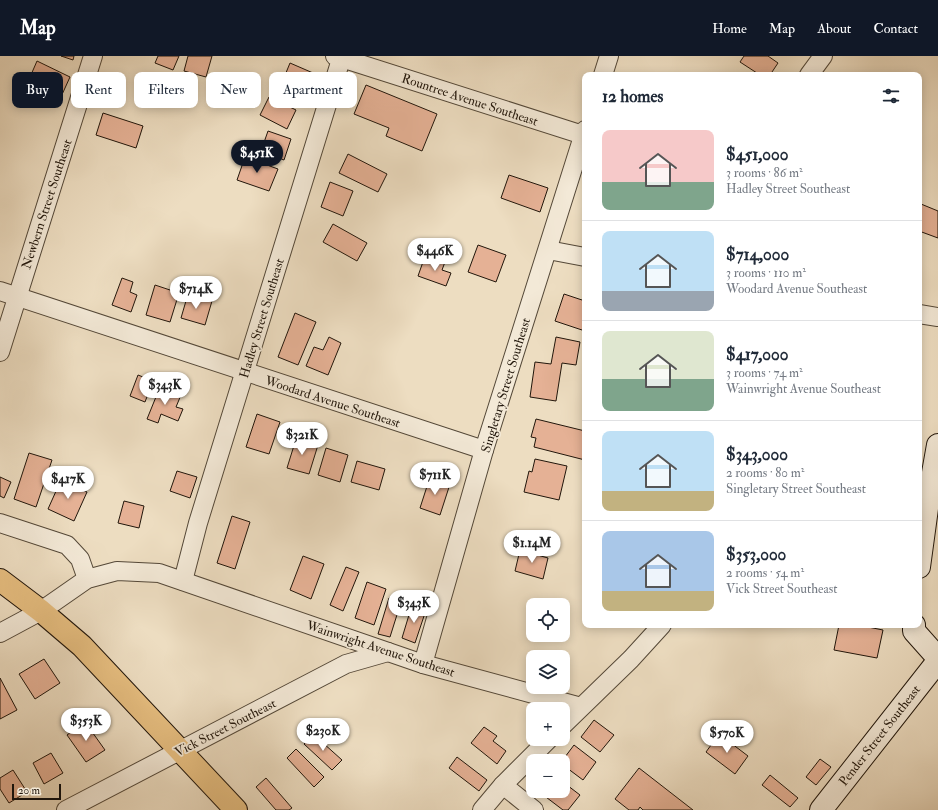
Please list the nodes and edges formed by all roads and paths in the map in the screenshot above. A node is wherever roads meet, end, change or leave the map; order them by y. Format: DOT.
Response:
graph roads {
  1 [pos="93,56"];
  2 [pos="609,56"];
  3 [pos="823,56"];
  4 [pos="339,57"];
  5 [pos="604,72"];
  6 [pos="811,72"];
  7 [pos="582,131"];
  8 [pos="582,139"];
  9 [pos="548,250"];
  10 [pos="582,256"];
  11 [pos="0,291"];
  12 [pos="17,297"];
  13 [pos="922,314"];
  14 [pos="938,317"];
  15 [pos="0,352"];
  16 [pos="244,371"];
  17 [pos="938,445"];
  18 [pos="484,450"];
  19 [pos="0,523"];
  20 [pos="922,545"];
  21 [pos="87,579"];
  22 [pos="0,580"];
  23 [pos="183,581"];
  24 [pos="41,611"];
  25 [pos="659,628"];
  26 [pos="914,628"];
  27 [pos="0,633"];
  28 [pos="388,652"];
  29 [pos="938,660"];
  30 [pos="423,664"];
  31 [pos="581,707"];
  32 [pos="570,718"];
  33 [pos="542,746"];
  34 [pos="180,750"];
  35 [pos="503,785"];
  36 [pos="66,810"];
  37 [pos="236,810"];
  38 [pos="482,810"];
  39 [pos="534,810"];
  40 [pos="821,810"];
  1 -- 12 [label="street, Newbern Street Southeast"];
  2 -- 5 [label="street"];
  3 -- 6 [label="street"];
  4 -- 7 [label="street, Rountree Avenue Southeast"];
  4 -- 16 [label="street, Hadley Street Southeast"];
  8 -- 9 [label="street, Singletary Street Southeast"];
  9 -- 10 [label="street"];
  9 -- 18 [label="street, Singletary Street Southeast"];
  11 -- 12 [label="street, Woodard Avenue Southeast"];
  12 -- 15 [label="street, Newbern Street Southeast"];
  12 -- 16 [label="street, Woodard Avenue Southeast"];
  13 -- 14 [label="street"];
  16 -- 18 [label="street, Woodard Avenue Southeast"];
  16 -- 23 [label="street, Hadley Street Southeast"];
  17 -- 20 [label="street"];
  18 -- 30 [label="street, Singletary Street Southeast"];
  19 -- 21 [label="street"];
  21 -- 23 [label="street, Wainwright Avenue Southeast"];
  21 -- 24 [label="street, Wainwright Avenue Southeast"];
  22 -- 24 [label="main road"];
  23 -- 28 [label="street, Wainwright Avenue Southeast"];
  24 -- 27 [label="street, Wainwright Avenue Southeast"];
  24 -- 34 [label="main road"];
  25 -- 31 [label="street"];
  26 -- 29 [label="street"];
  28 -- 30 [label="street, Wainwright Avenue Southeast"];
  28 -- 34 [label="street, Vick Street Southeast"];
  29 -- 40 [label="street, Pender Street Southeast"];
  30 -- 31 [label="street, Wainwright Avenue Southeast"];
  31 -- 32 [label="street"];
  33 -- 35 [label="street"];
  34 -- 36 [label="street, Vick Street Southeast"];
  34 -- 37 [label="main road"];
  35 -- 38 [label="street"];
  35 -- 39 [label="street"];
}
